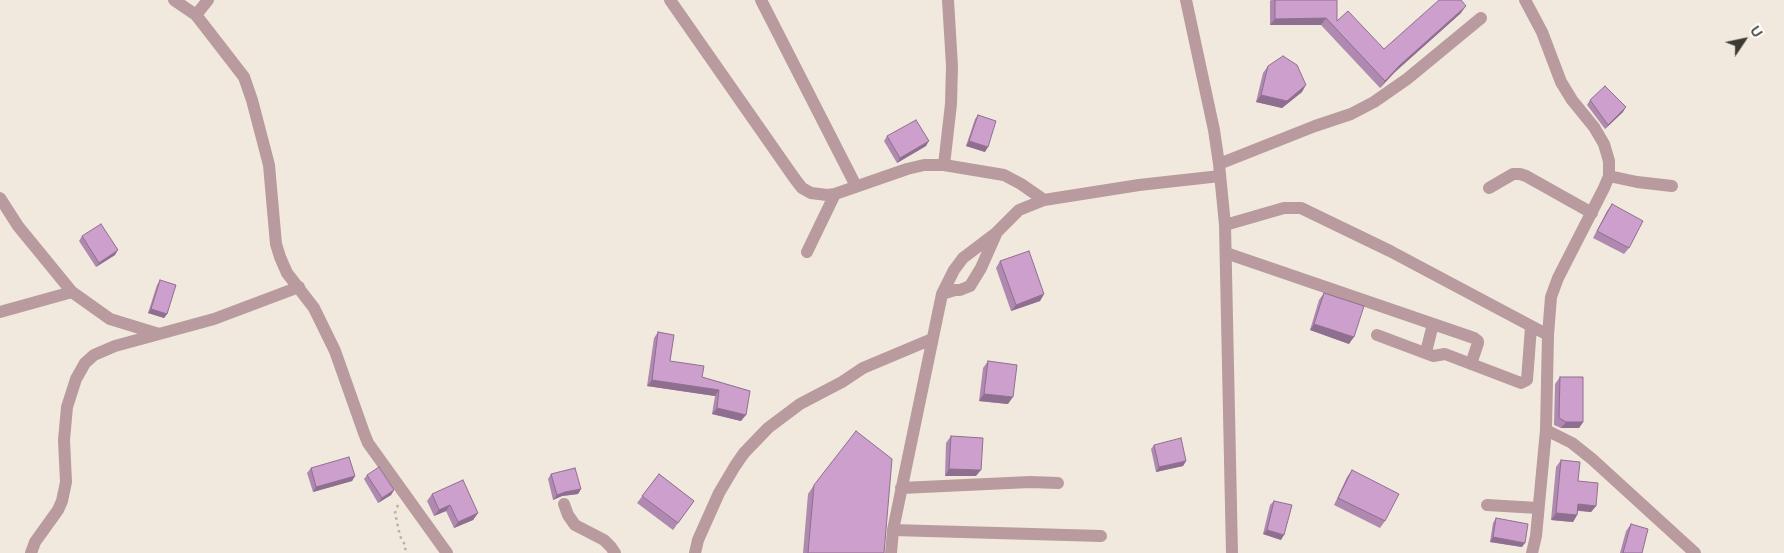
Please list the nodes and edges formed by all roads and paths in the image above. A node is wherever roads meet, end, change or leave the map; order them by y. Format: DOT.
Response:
graph roads {
  1 [pos="174,0"];
  2 [pos="208,0"];
  3 [pos="670,0"];
  4 [pos="761,0"];
  5 [pos="948,0"];
  6 [pos="1186,0"];
  7 [pos="1524,0"];
  8 [pos="196,15"];
  9 [pos="1481,18"];
  10 [pos="944,165"];
  11 [pos="1220,170"];
  12 [pos="1609,176"];
  13 [pos="856,186"];
  14 [pos="1672,186"];
  15 [pos="1489,188"];
  16 [pos="835,194"];
  17 [pos="0,198"];
  18 [pos="1044,200"];
  19 [pos="1592,213"];
  20 [pos="1225,225"];
  21 [pos="996,234"];
  22 [pos="807,252"];
  23 [pos="1226,254"];
  24 [pos="299,288"];
  25 [pos="72,292"];
  26 [pos="942,294"];
  27 [pos="0,312"];
  28 [pos="1433,324"];
  29 [pos="1531,327"];
  30 [pos="161,335"];
  31 [pos="1377,335"];
  32 [pos="1548,336"];
  33 [pos="932,339"];
  34 [pos="1426,352"];
  35 [pos="1472,364"];
  36 [pos="1546,430"];
  37 [pos="1058,484"];
  38 [pos="399,487"];
  39 [pos="901,488"];
  40 [pos="564,504"];
  41 [pos="1487,505"];
  42 [pos="1538,508"];
  43 [pos="893,530"];
  44 [pos="1101,536"];
  45 [pos="30,553"];
  46 [pos="404,553"];
  47 [pos="447,553"];
  48 [pos="615,553"];
  49 [pos="694,553"];
  50 [pos="891,553"];
  51 [pos="1232,553"];
  52 [pos="1532,553"];
  53 [pos="1695,553"];
  1 -- 8 [label="street"];
  2 -- 8 [label="street"];
  3 -- 16 [label="street"];
  4 -- 13 [label="street"];
  5 -- 10 [label="street"];
  6 -- 11 [label="street"];
  7 -- 12 [label="street"];
  8 -- 24 [label="street"];
  9 -- 11 [label="street"];
  10 -- 13 [label="street"];
  10 -- 18 [label="street"];
  11 -- 18 [label="street"];
  11 -- 20 [label="street"];
  12 -- 14 [label="street"];
  12 -- 19 [label="street"];
  13 -- 16 [label="street"];
  15 -- 19 [label="street"];
  16 -- 22 [label="street"];
  17 -- 25 [label="street"];
  18 -- 21 [label="street"];
  19 -- 32 [label="street"];
  20 -- 23 [label="street"];
  20 -- 29 [label="street"];
  21 -- 26 [label="street"];
  21 -- 26 [label="street"];
  23 -- 28 [label="street"];
  23 -- 51 [label="street"];
  24 -- 30 [label="street"];
  24 -- 38 [label="street"];
  25 -- 27 [label="street"];
  25 -- 30 [label="street"];
  26 -- 33 [label="street"];
  28 -- 34 [label="street"];
  28 -- 35 [label="street"];
  29 -- 32 [label="street"];
  29 -- 35 [label="street"];
  30 -- 45 [label="street"];
  31 -- 34 [label="street"];
  32 -- 36 [label="street"];
  33 -- 39 [label="street"];
  33 -- 49 [label="street"];
  34 -- 35 [label="street"];
  36 -- 42 [label="street"];
  36 -- 53 [label="street"];
  37 -- 39 [label="street"];
  38 -- 46 [label="path"];
  38 -- 47 [label="street"];
  39 -- 43 [label="street"];
  40 -- 48 [label="street"];
  41 -- 42 [label="street"];
  42 -- 52 [label="street"];
  43 -- 44 [label="street"];
  43 -- 50 [label="street"];
}
